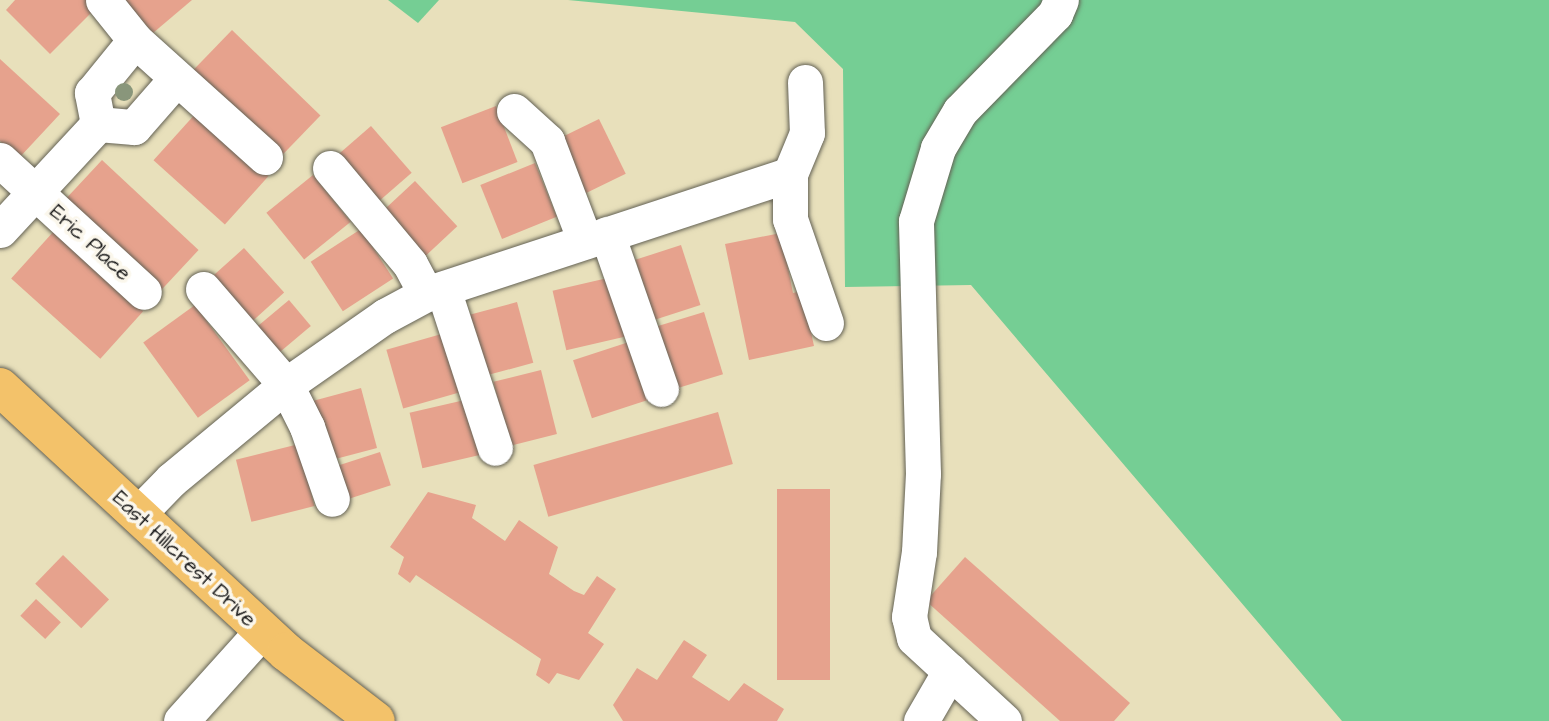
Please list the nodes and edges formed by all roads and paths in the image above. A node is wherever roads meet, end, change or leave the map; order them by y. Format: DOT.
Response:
graph roads {
  1 [pos="103,0"];
  2 [pos="1061,0"];
  3 [pos="135,40"];
  4 [pos="176,79"];
  5 [pos="806,82"];
  6 [pos="514,111"];
  7 [pos="99,124"];
  8 [pos="265,157"];
  9 [pos="0,160"];
  10 [pos="330,168"];
  11 [pos="790,174"];
  12 [pos="36,193"];
  13 [pos="0,230"];
  14 [pos="596,237"];
  15 [pos="203,289"];
  16 [pos="435,291"];
  17 [pos="144,292"];
  18 [pos="826,323"];
  19 [pos="286,385"];
  20 [pos="0,387"];
  21 [pos="661,389"];
  22 [pos="495,448"];
  23 [pos="332,499"];
  24 [pos="137,515"];
  25 [pos="262,631"];
  26 [pos="950,671"];
  27 [pos="181,721"];
  28 [pos="376,721"];
  29 [pos="921,721"];
  30 [pos="1004,721"];
  1 -- 3 [label="street"];
  2 -- 26 [label="street"];
  3 -- 4 [label="street"];
  3 -- 7 [label="street"];
  4 -- 7 [label="street"];
  4 -- 8 [label="street"];
  5 -- 11 [label="street"];
  6 -- 14 [label="street"];
  7 -- 12 [label="street, Eric Place"];
  9 -- 12 [label="street, Eric Place"];
  10 -- 16 [label="street"];
  11 -- 14 [label="street"];
  11 -- 18 [label="street"];
  12 -- 13 [label="street, Eric Place"];
  12 -- 17 [label="street, Eric Place"];
  14 -- 16 [label="street"];
  14 -- 21 [label="street"];
  15 -- 19 [label="street"];
  16 -- 19 [label="street"];
  16 -- 22 [label="street"];
  19 -- 23 [label="street"];
  19 -- 24 [label="street"];
  20 -- 24 [label="main road, East Hillcrest Drive"];
  24 -- 25 [label="main road, East Hillcrest Drive"];
  25 -- 27 [label="street"];
  25 -- 28 [label="main road, East Hillcrest Drive"];
  26 -- 29 [label="street"];
  26 -- 30 [label="street"];
}
